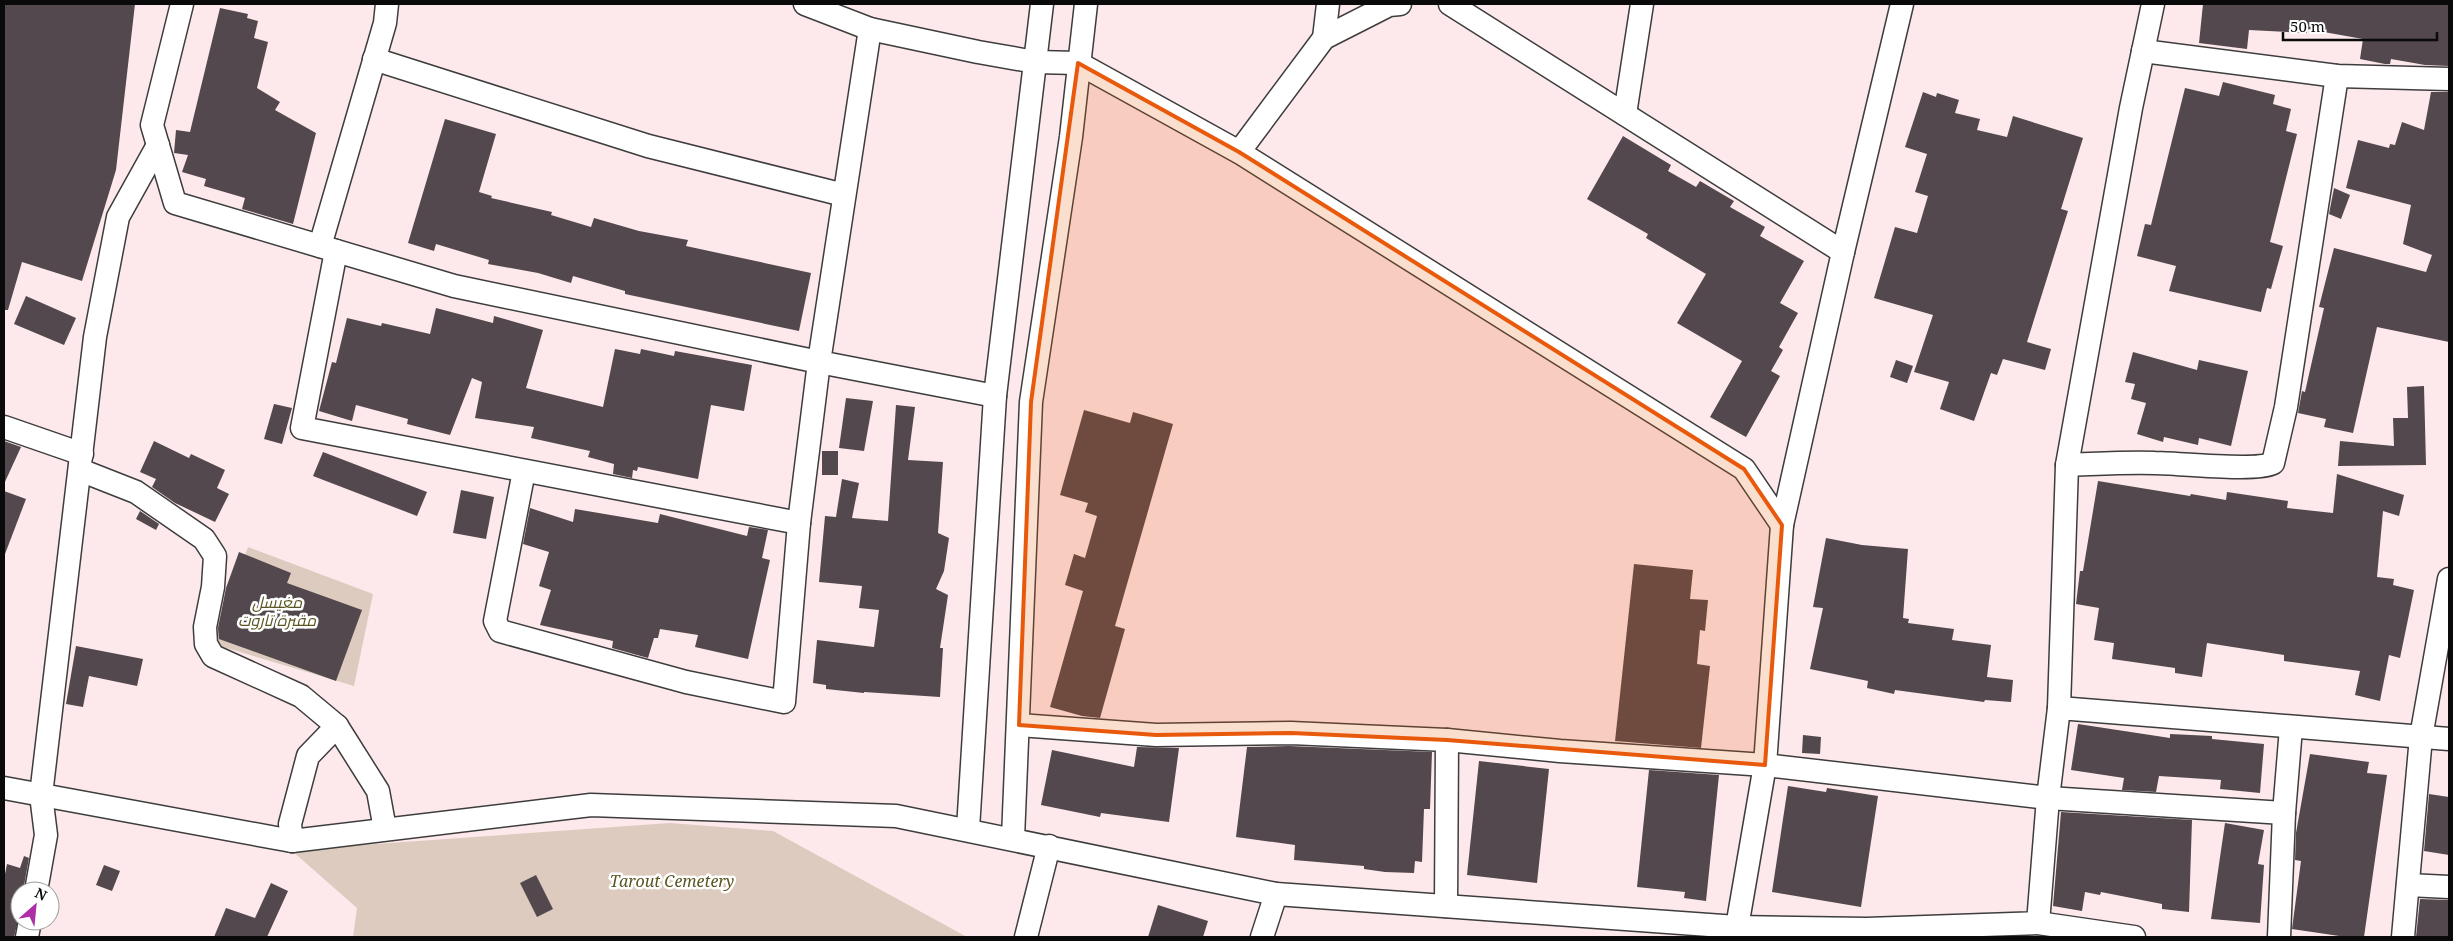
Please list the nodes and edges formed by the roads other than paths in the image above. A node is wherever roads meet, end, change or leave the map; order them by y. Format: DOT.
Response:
graph roads {
  1 [pos="182,4"];
  2 [pos="387,4"];
  3 [pos="805,4"];
  4 [pos="1042,4"];
  5 [pos="1086,4"];
  6 [pos="1328,4"];
  7 [pos="1400,4"];
  8 [pos="1450,4"];
  9 [pos="1642,4"];
  10 [pos="1902,4"];
  11 [pos="2153,4"];
  12 [pos="870,29"];
  13 [pos="1324,38"];
  14 [pos="2143,50"];
  15 [pos="374,59"];
  16 [pos="1035,62"];
  17 [pos="1078,63"];
  18 [pos="2337,76"];
  19 [pos="2449,79"];
  20 [pos="1625,114"];
  21 [pos="158,145"];
  22 [pos="1239,152"];
  23 [pos="844,195"];
  24 [pos="328,249"];
  25 [pos="1844,252"];
  26 [pos="819,362"];
  27 [pos="994,396"];
  28 [pos="4,427"];
  29 [pos="81,462"];
  30 [pos="2067,465"];
  31 [pos="524,471"];
  32 [pos="799,523"];
  33 [pos="1782,525"];
  34 [pos="2449,579"];
  35 [pos="2059,708"];
  36 [pos="1019,725"];
  37 [pos="337,726"];
  38 [pos="2291,728"];
  39 [pos="2421,737"];
  40 [pos="2449,739"];
  41 [pos="1447,740"];
  42 [pos="1766,764"];
  43 [pos="4,788"];
  44 [pos="41,795"];
  45 [pos="2048,798"];
  46 [pos="2284,813"];
  47 [pos="385,829"];
  48 [pos="968,830"];
  49 [pos="1013,838"];
  50 [pos="292,841"];
  51 [pos="1049,846"];
  52 [pos="38,881"];
  53 [pos="2408,885"];
  54 [pos="2449,887"];
  55 [pos="1276,894"];
  56 [pos="1446,906"];
  57 [pos="2038,923"];
  58 [pos="1737,927"];
  59 [pos="1866,933"];
  60 [pos="1026,937"];
  61 [pos="1262,937"];
  62 [pos="2134,937"];
  63 [pos="2279,937"];
  64 [pos="2403,937"];
  1 -- 21 [label="street"];
  2 -- 15 [label="street"];
  3 -- 12 [label="street"];
  4 -- 16 [label="street"];
  5 -- 17 [label="street"];
  6 -- 13 [label="street"];
  7 -- 13 [label="street"];
  8 -- 20 [label="street"];
  9 -- 20 [label="street"];
  10 -- 25 [label="street"];
  11 -- 14 [label="street"];
  12 -- 16 [label="street"];
  12 -- 23 [label="street"];
  13 -- 22 [label="street"];
  14 -- 18 [label="street"];
  14 -- 30 [label="street"];
  15 -- 23 [label="street"];
  15 -- 24 [label="street"];
  16 -- 17 [label="street"];
  16 -- 27 [label="street"];
  17 -- 22 [label="street"];
  17 -- 36 [label="street"];
  18 -- 19 [label="street"];
  18 -- 30 [label="street"];
  20 -- 25 [label="street"];
  21 -- 24 [label="street"];
  21 -- 29 [label="street"];
  22 -- 33 [label="street"];
  23 -- 26 [label="street"];
  24 -- 26 [label="street"];
  24 -- 31 [label="street"];
  25 -- 33 [label="street"];
  26 -- 27 [label="street"];
  26 -- 32 [label="street"];
  27 -- 48 [label="street"];
  28 -- 29 [label="street"];
  29 -- 37 [label="street"];
  29 -- 44 [label="street"];
  30 -- 35 [label="street"];
  31 -- 32 [label="street"];
  31 -- 32 [label="street"];
  33 -- 42 [label="street"];
  34 -- 39 [label="street"];
  35 -- 38 [label="street"];
  35 -- 45 [label="street"];
  36 -- 41 [label="street"];
  36 -- 49 [label="street"];
  37 -- 47 [label="street"];
  37 -- 50 [label="street"];
  38 -- 39 [label="street"];
  38 -- 46 [label="street"];
  39 -- 40 [label="street"];
  39 -- 53 [label="street"];
  41 -- 42 [label="street"];
  41 -- 56 [label="street"];
  42 -- 45 [label="street"];
  42 -- 58 [label="street"];
  43 -- 44 [label="street"];
  44 -- 50 [label="street"];
  44 -- 52 [label="street"];
  45 -- 46 [label="street"];
  45 -- 57 [label="street"];
  46 -- 63 [label="street"];
  47 -- 48 [label="street"];
  47 -- 50 [label="street"];
  48 -- 49 [label="street"];
  49 -- 51 [label="street"];
  51 -- 55 [label="street"];
  51 -- 60 [label="street"];
  53 -- 54 [label="street"];
  53 -- 64 [label="street"];
  55 -- 56 [label="street"];
  55 -- 61 [label="street"];
  56 -- 58 [label="street"];
  57 -- 59 [label="street"];
  57 -- 62 [label="street"];
  58 -- 59 [label="street"];
}
